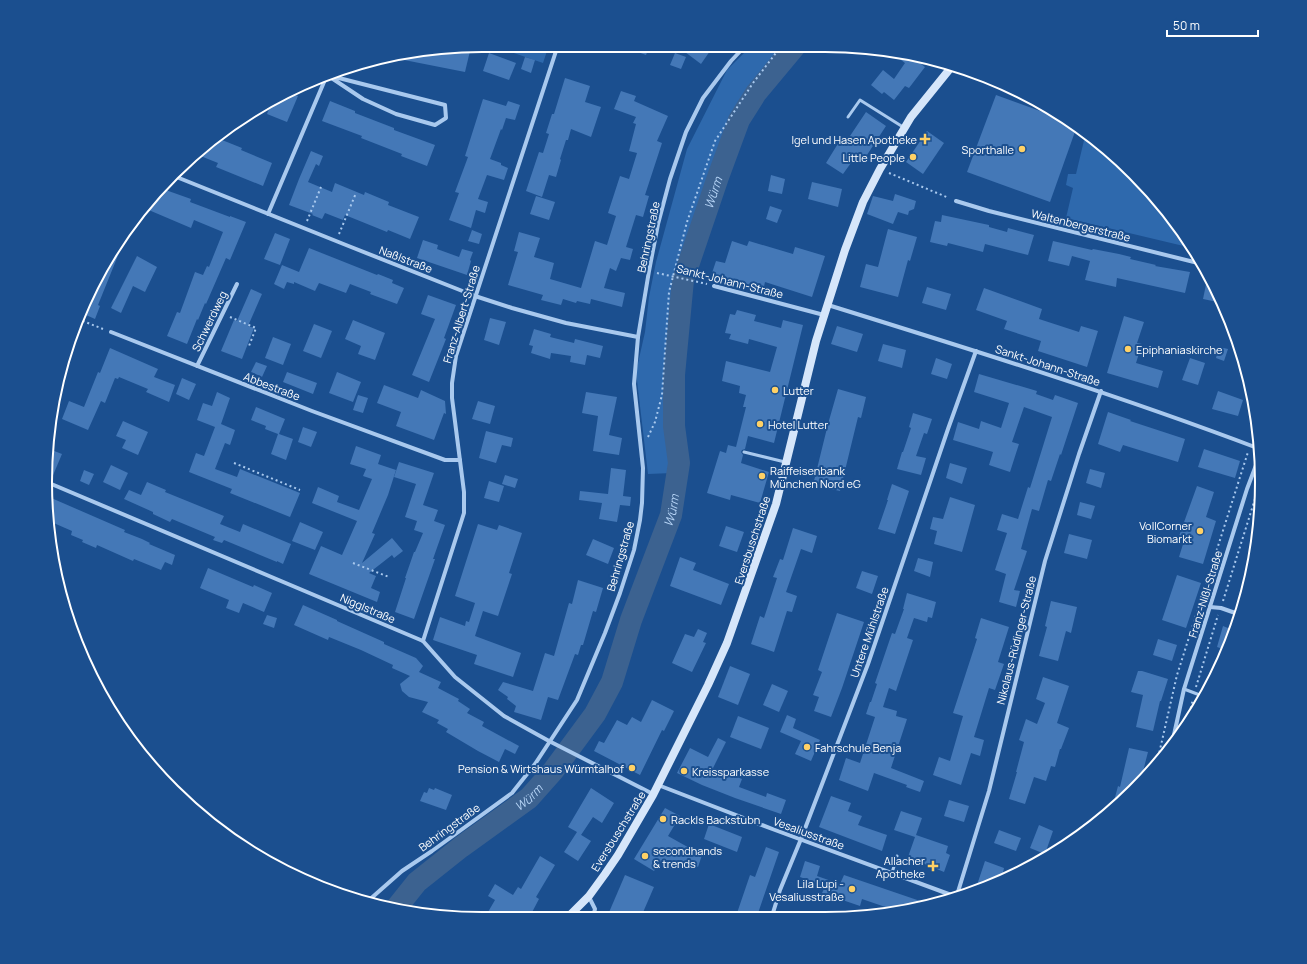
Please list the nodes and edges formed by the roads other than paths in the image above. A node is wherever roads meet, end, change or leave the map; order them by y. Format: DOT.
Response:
graph roads {
  1 [pos="556,52"];
  2 [pos="739,52"];
  3 [pos="948,71"];
  4 [pos="337,77"];
  5 [pos="334,79"];
  6 [pos="325,82"];
  7 [pos="848,117"];
  8 [pos="905,128"];
  9 [pos="178,178"];
  10 [pos="956,201"];
  11 [pos="268,214"];
  12 [pos="1194,262"];
  13 [pos="237,284"];
  14 [pos="714,286"];
  15 [pos="475,296"];
  16 [pos="828,305"];
  17 [pos="824,315"];
  18 [pos="112,332"];
  19 [pos="638,337"];
  20 [pos="976,351"];
  21 [pos="197,366"];
  22 [pos="1101,392"];
  23 [pos="1253,446"];
  24 [pos="744,452"];
  25 [pos="460,460"];
  26 [pos="787,462"];
  27 [pos="1255,468"];
  28 [pos="52,484"];
  29 [pos="1210,607"];
  30 [pos="1234,613"];
  31 [pos="423,641"];
  32 [pos="1184,689"];
  33 [pos="1198,694"];
  34 [pos="1175,732"];
  35 [pos="549,741"];
  36 [pos="658,785"];
  37 [pos="653,795"];
  38 [pos="801,840"];
  39 [pos="897,856"];
  40 [pos="892,873"];
  41 [pos="958,891"];
  42 [pos="948,893"];
  43 [pos="589,896"];
  44 [pos="372,897"];
  45 [pos="573,912"];
  46 [pos="595,912"];
  47 [pos="773,912"];
  1 -- 15 [label="street, Franz-Albert-Straße"];
  2 -- 19 [label="street, Behringstraße"];
  3 -- 8 [label="main road, Eversbuschstraße"];
  4 -- 5 [label="street"];
  6 -- 11 [label="street"];
  7 -- 8 [label="lane"];
  8 -- 16 [label="main road, Eversbuschstraße"];
  9 -- 11 [label="street, Naßlstraße"];
  10 -- 12 [label="street, Waltenbergerstraße"];
  11 -- 15 [label="street, Naßlstraße"];
  13 -- 21 [label="street, Schwerdweg"];
  14 -- 17 [label="street, Sankt-Johann-Straße"];
  15 -- 19 [label="street, Naßlstraße"];
  15 -- 25 [label="street, Franz-Albert-Straße"];
  16 -- 17 [label="main road, Eversbuschstraße"];
  16 -- 20 [label="street, Sankt-Johann-Straße"];
  17 -- 26 [label="main road, Eversbuschstraße"];
  18 -- 21 [label="street, Abbestraße"];
  19 -- 35 [label="street, Behringstraße"];
  20 -- 22 [label="street, Sankt-Johann-Straße"];
  20 -- 38 [label="street, Untere Mühlstraße"];
  21 -- 25 [label="street, Abbestraße"];
  22 -- 23 [label="street, Sankt-Johann-Straße"];
  22 -- 41 [label="street, Nikolaus-Rüdinger-Straße"];
  24 -- 26 [label="lane"];
  25 -- 31 [label="street, Franz-Albert-Straße"];
  26 -- 36 [label="main road, Eversbuschstraße"];
  27 -- 29 [label="street, Franz-Nißl-Straße"];
  28 -- 31 [label="street, Nigglstraße"];
  29 -- 30 [label="street"];
  29 -- 32 [label="street, Franz-Nißl-Straße"];
  31 -- 35 [label="street, Nigglstraße"];
  32 -- 33 [label="lane"];
  32 -- 34 [label="street, Franz-Nißl-Straße"];
  35 -- 37 [label="street, Nigglstraße"];
  35 -- 44 [label="street, Behringstraße"];
  36 -- 37 [label="main road, Eversbuschstraße"];
  36 -- 38 [label="street, Vesaliusstraße"];
  37 -- 43 [label="main road, Eversbuschstraße"];
  38 -- 40 [label="street, Vesaliusstraße"];
  38 -- 47 [label="street, Untere Mühlstraße"];
  39 -- 40 [label="lane"];
  40 -- 42 [label="street, Vesaliusstraße"];
  43 -- 45 [label="main road, Eversbuschstraße"];
  43 -- 46 [label="street"];
}
